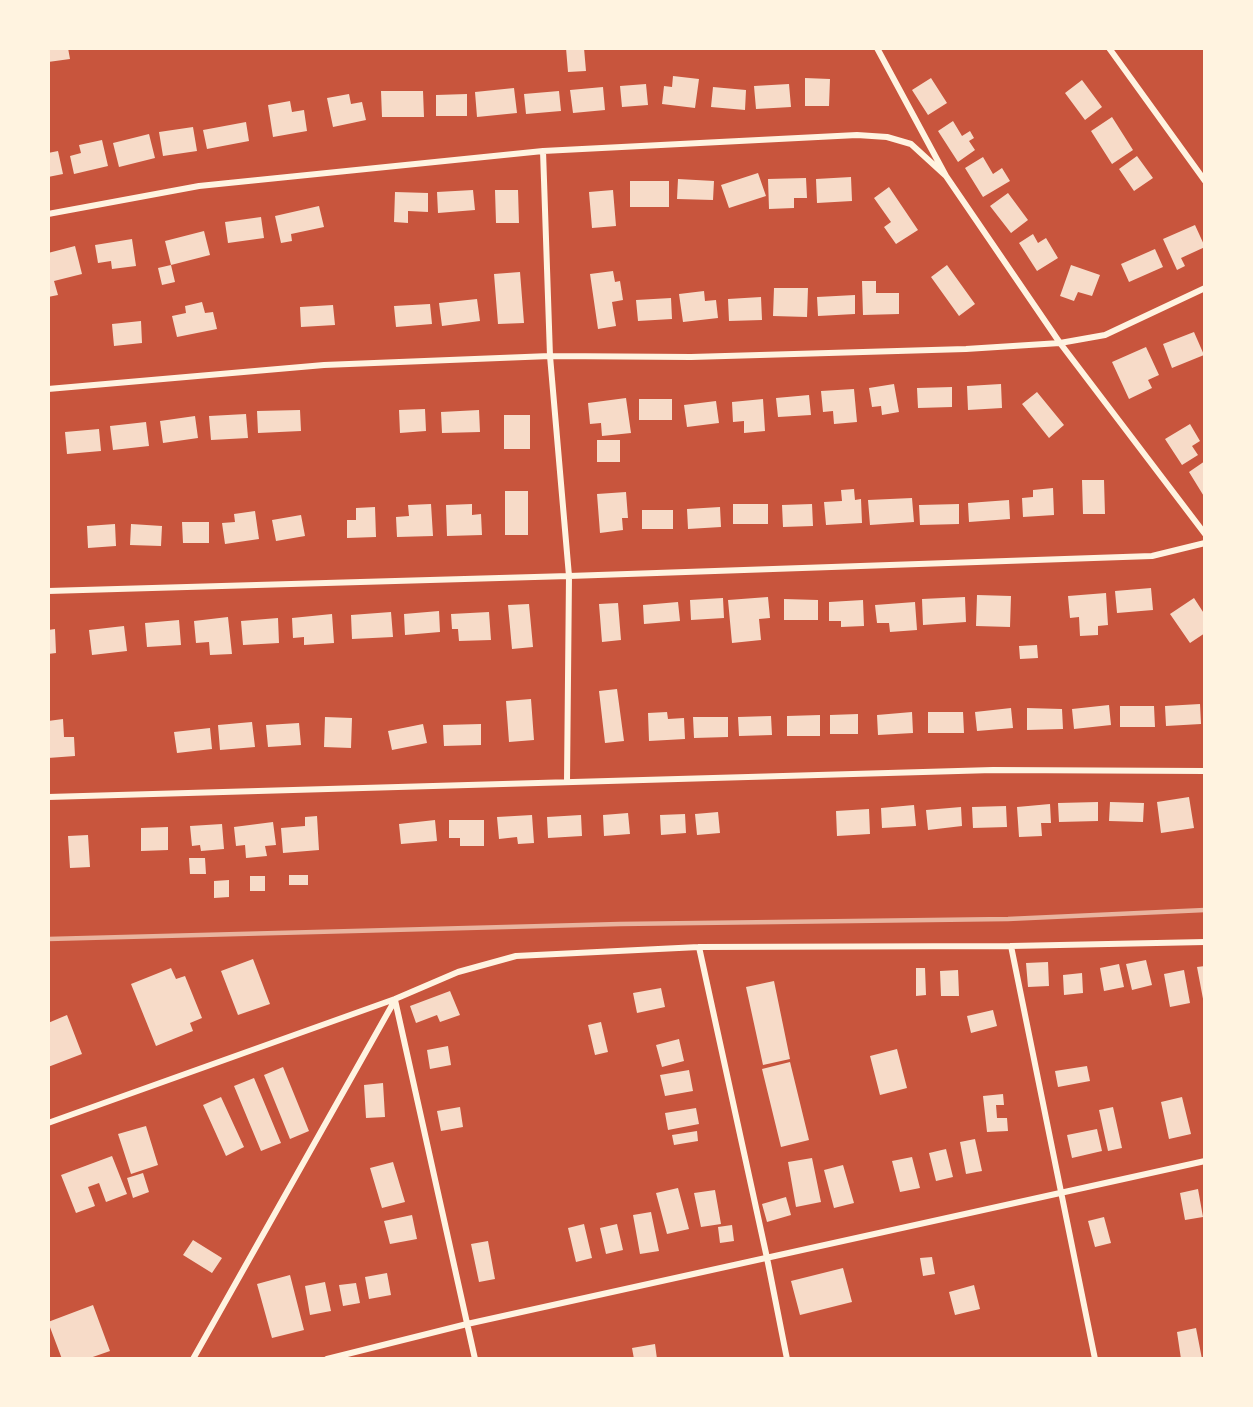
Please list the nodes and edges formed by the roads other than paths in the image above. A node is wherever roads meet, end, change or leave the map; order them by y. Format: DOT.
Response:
graph roads {
  1 [pos="877,48"];
  2 [pos="1109,48"];
  3 [pos="543,151"];
  4 [pos="946,176"];
  5 [pos="1205,181"];
  6 [pos="48,214"];
  7 [pos="1205,288"];
  8 [pos="1060,343"];
  9 [pos="550,356"];
  10 [pos="48,389"];
  11 [pos="1205,534"];
  12 [pos="1205,543"];
  13 [pos="569,576"];
  14 [pos="48,591"];
  15 [pos="1205,771"];
  16 [pos="567,781"];
  17 [pos="48,797"];
  18 [pos="1205,942"];
  19 [pos="1011,946"];
  20 [pos="699,947"];
  21 [pos="395,999"];
  22 [pos="48,1123"];
  23 [pos="1205,1161"];
  24 [pos="1062,1192"];
  25 [pos="767,1257"];
  26 [pos="467,1324"];
  27 [pos="193,1359"];
  28 [pos="327,1359"];
  29 [pos="475,1359"];
  30 [pos="787,1359"];
  31 [pos="1095,1359"];
  1 -- 4 [label="street"];
  2 -- 5 [label="street"];
  3 -- 4 [label="street"];
  3 -- 6 [label="street"];
  3 -- 9 [label="street"];
  4 -- 8 [label="street"];
  7 -- 8 [label="street"];
  8 -- 9 [label="street"];
  8 -- 11 [label="street"];
  9 -- 10 [label="street"];
  9 -- 13 [label="street"];
  12 -- 13 [label="street"];
  13 -- 14 [label="street"];
  13 -- 16 [label="street"];
  15 -- 16 [label="street"];
  16 -- 17 [label="street"];
  18 -- 19 [label="street"];
  19 -- 20 [label="street"];
  19 -- 24 [label="street"];
  20 -- 21 [label="street"];
  20 -- 25 [label="street"];
  21 -- 22 [label="street"];
  21 -- 26 [label="street"];
  21 -- 27 [label="street"];
  23 -- 24 [label="street"];
  24 -- 25 [label="street"];
  24 -- 31 [label="street"];
  25 -- 26 [label="street"];
  25 -- 30 [label="street"];
  26 -- 28 [label="street"];
  26 -- 29 [label="street"];
}
